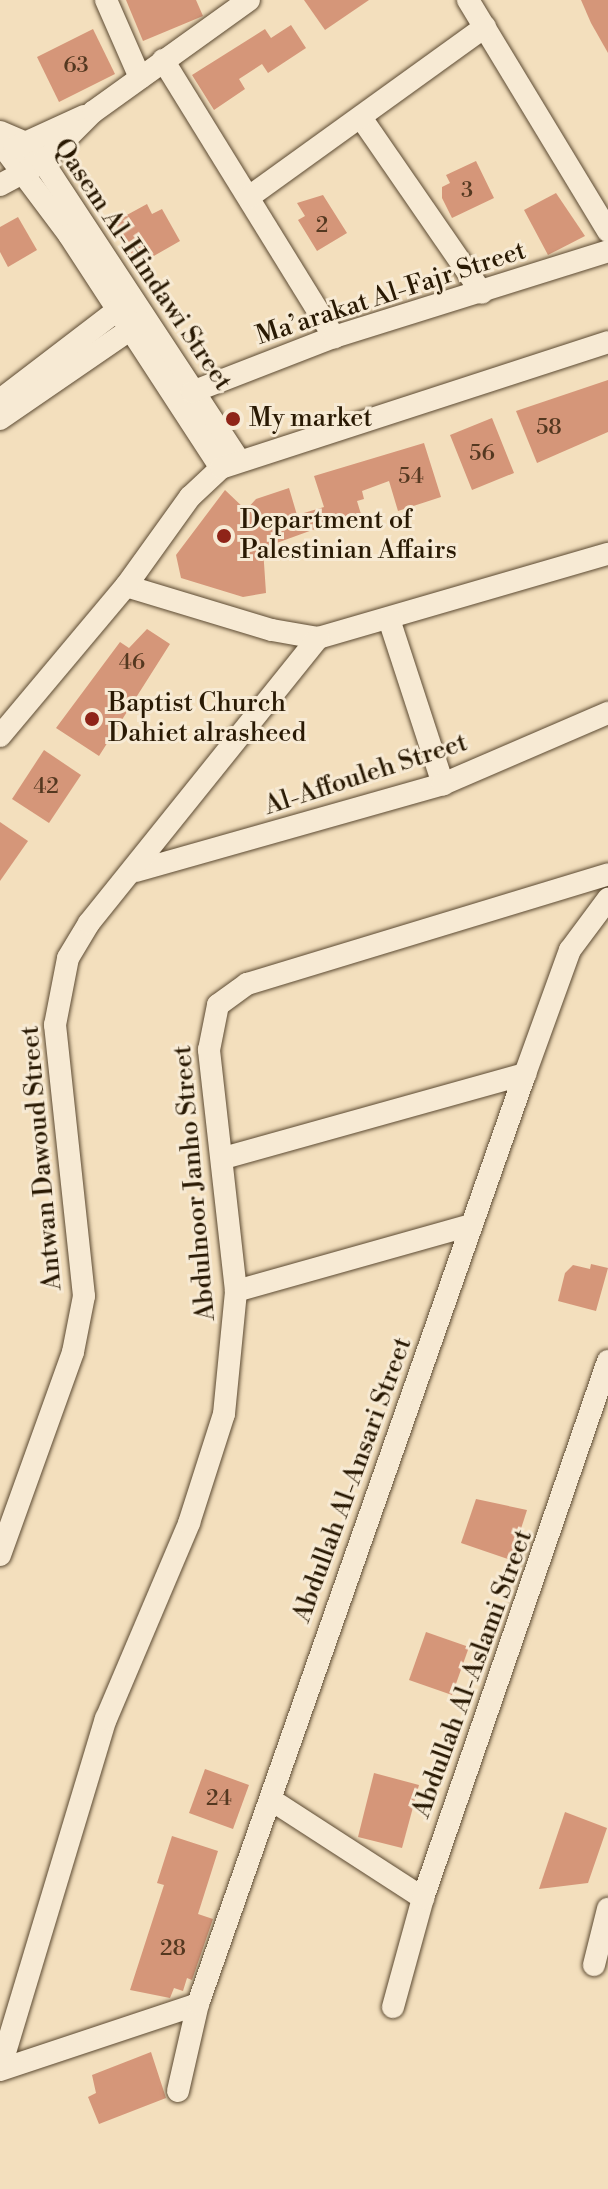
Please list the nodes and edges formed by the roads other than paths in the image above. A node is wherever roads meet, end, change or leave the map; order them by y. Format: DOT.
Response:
graph roads {
  1 [pos="106,0"];
  2 [pos="249,0"];
  3 [pos="468,0"];
  4 [pos="485,27"];
  5 [pos="163,60"];
  6 [pos="140,78"];
  7 [pos="93,112"];
  8 [pos="362,119"];
  9 [pos="6,145"];
  10 [pos="34,168"];
  11 [pos="0,185"];
  12 [pos="249,197"];
  13 [pos="608,231"];
  14 [pos="608,251"];
  15 [pos="482,293"];
  16 [pos="124,305"];
  17 [pos="137,325"];
  18 [pos="334,337"];
  19 [pos="608,342"];
  20 [pos="192,392"];
  21 [pos="0,400"];
  22 [pos="0,419"];
  23 [pos="230,464"];
  24 [pos="608,554"];
  25 [pos="126,586"];
  26 [pos="389,619"];
  27 [pos="318,638"];
  28 [pos="608,713"];
  29 [pos="0,736"];
  30 [pos="443,784"];
  31 [pos="136,871"];
  32 [pos="608,874"];
  33 [pos="608,899"];
  34 [pos="525,1074"];
  35 [pos="224,1158"];
  36 [pos="471,1225"];
  37 [pos="236,1291"];
  38 [pos="608,1361"];
  39 [pos="0,1555"];
  40 [pos="273,1801"];
  41 [pos="423,1898"];
  42 [pos="608,1909"];
  43 [pos="594,1965"];
  44 [pos="198,2004"];
  45 [pos="393,2007"];
  46 [pos="0,2069"];
  47 [pos="178,2091"];
  1 -- 6 [label="street"];
  2 -- 5 [label="street"];
  3 -- 4 [label="street"];
  4 -- 8 [label="street"];
  4 -- 13 [label="street"];
  5 -- 6 [label="street"];
  5 -- 12 [label="street"];
  6 -- 7 [label="street"];
  7 -- 9 [label="street"];
  7 -- 10 [label="street"];
  8 -- 12 [label="street"];
  8 -- 15 [label="street"];
  9 -- 10 [label="street, Qasem Al-Hindawi Street"];
  10 -- 11 [label="street"];
  10 -- 16 [label="street, Qasem Al-Hindawi Street"];
  12 -- 18 [label="street"];
  14 -- 15 [label="street, Ma’arakat Al-Fajr Street"];
  15 -- 18 [label="street, Ma’arakat Al-Fajr Street"];
  16 -- 17 [label="street, Qasem Al-Hindawi Street"];
  16 -- 21 [label="street"];
  17 -- 20 [label="street, Qasem Al-Hindawi Street"];
  17 -- 22 [label="street"];
  17 -- 23 [label="street, Qasem Al-Hindawi Street"];
  18 -- 20 [label="street, Ma’arakat Al-Fajr Street"];
  19 -- 23 [label="street"];
  20 -- 23 [label="street, Qasem Al-Hindawi Street"];
  23 -- 25 [label="street"];
  24 -- 26 [label="street"];
  25 -- 27 [label="street"];
  25 -- 29 [label="street"];
  26 -- 27 [label="street"];
  26 -- 30 [label="street"];
  27 -- 31 [label="street, Antwan Dawoud Street"];
  28 -- 30 [label="street, Al-Affouleh Street"];
  30 -- 31 [label="street, Al-Affouleh Street"];
  31 -- 39 [label="street, Antwan Dawoud Street"];
  32 -- 35 [label="street, Abdulnoor Janho Street"];
  33 -- 34 [label="street, Abdullah Al-Ansari Street"];
  34 -- 35 [label="street"];
  34 -- 36 [label="street, Abdullah Al-Ansari Street"];
  35 -- 37 [label="street, Abdulnoor Janho Street"];
  36 -- 37 [label="street"];
  36 -- 40 [label="street, Abdullah Al-Ansari Street"];
  37 -- 46 [label="street, Abdulnoor Janho Street"];
  38 -- 41 [label="street, Abdullah Al-Aslami Street"];
  40 -- 41 [label="street"];
  40 -- 44 [label="street, Abdullah Al-Ansari Street"];
  41 -- 45 [label="street, Abdullah Al-Aslami Street"];
  42 -- 43 [label="street"];
  44 -- 46 [label="street"];
  44 -- 47 [label="street, Abdullah Al-Ansari Street"];
}
